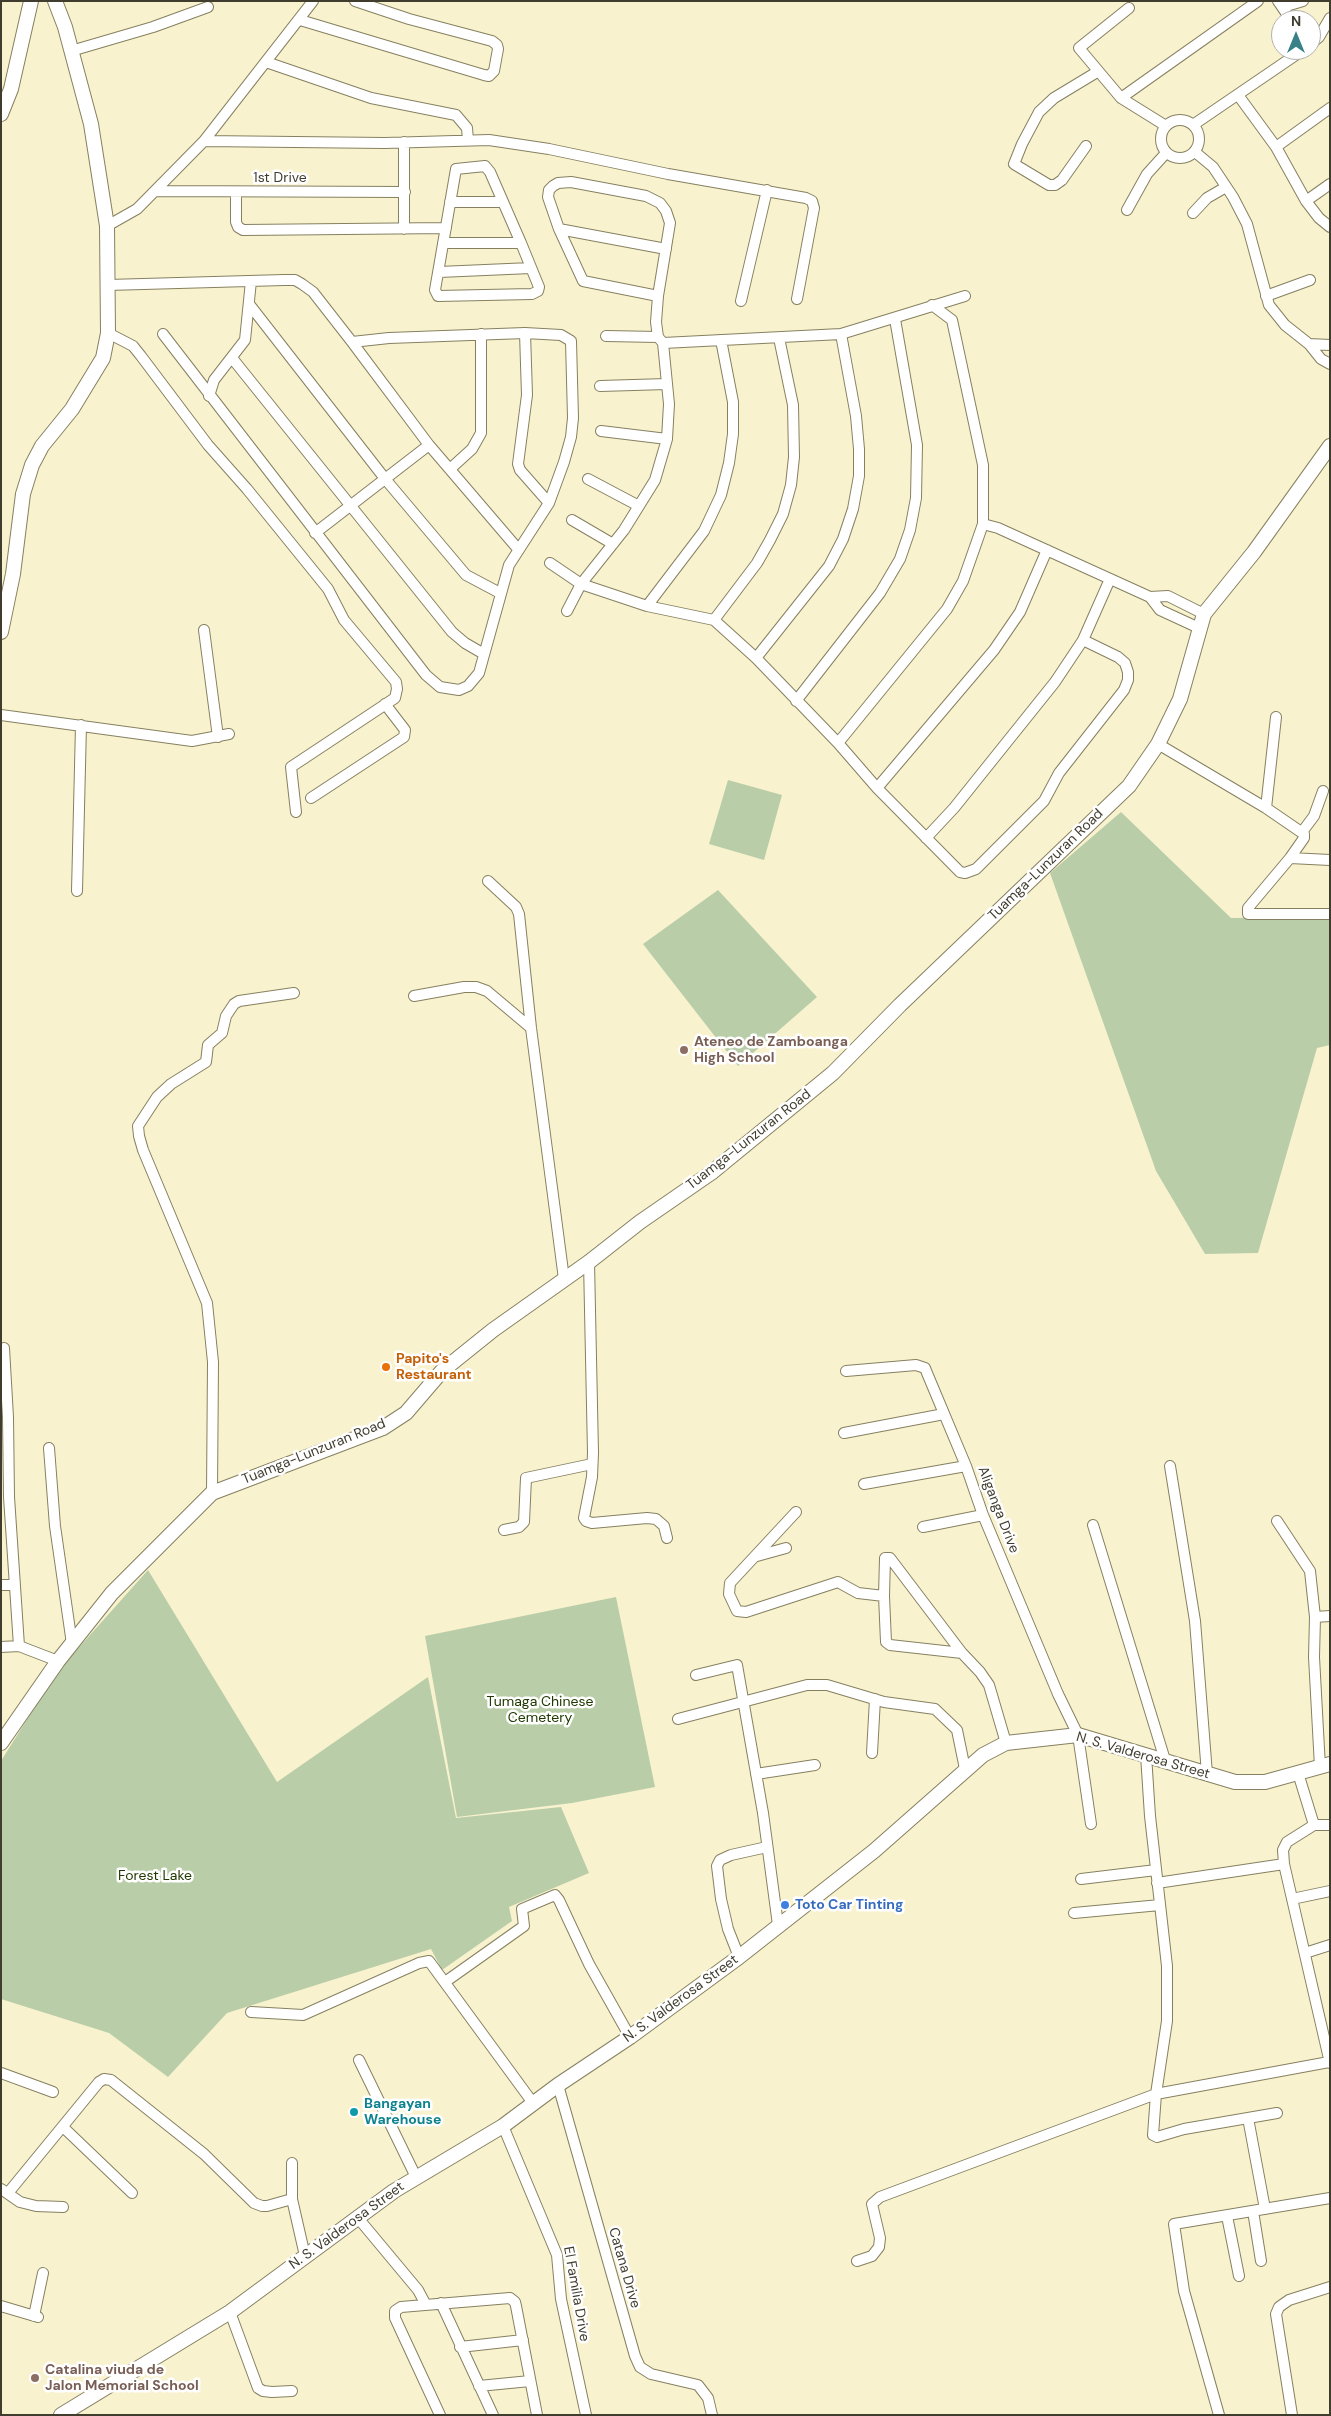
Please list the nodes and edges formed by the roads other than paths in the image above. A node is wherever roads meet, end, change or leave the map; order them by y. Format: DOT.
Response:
graph roads {
  1 [pos="31,1"];
  2 [pos="56,1"];
  3 [pos="313,1"];
  4 [pos="354,1"];
  5 [pos="1258,1"];
  6 [pos="1303,1"];
  7 [pos="1280,4"];
  8 [pos="208,7"];
  9 [pos="1129,8"];
  10 [pos="1330,18"];
  11 [pos="300,20"];
  12 [pos="1321,34"];
  13 [pos="71,51"];
  14 [pos="1289,60"];
  15 [pos="266,62"];
  16 [pos="1097,72"];
  17 [pos="1238,95"];
  18 [pos="1121,98"];
  19 [pos="1330,108"];
  20 [pos="1,114"];
  21 [pos="1193,125"];
  22 [pos="1166,126"];
  23 [pos="468,140"];
  24 [pos="204,141"];
  25 [pos="404,142"];
  26 [pos="1086,146"];
  27 [pos="1276,147"];
  28 [pos="1166,152"];
  29 [pos="1195,152"];
  30 [pos="1330,184"];
  31 [pos="1226,187"];
  32 [pos="767,190"];
  33 [pos="156,191"];
  34 [pos="236,192"];
  35 [pos="404,192"];
  36 [pos="1306,201"];
  37 [pos="450,202"];
  38 [pos="503,202"];
  39 [pos="1126,210"];
  40 [pos="1194,213"];
  41 [pos="107,226"];
  42 [pos="1330,227"];
  43 [pos="446,228"];
  44 [pos="404,229"];
  45 [pos="559,229"];
  46 [pos="443,243"];
  47 [pos="521,243"];
  48 [pos="666,249"];
  49 [pos="531,268"];
  50 [pos="439,272"];
  51 [pos="1310,280"];
  52 [pos="252,281"];
  53 [pos="108,285"];
  54 [pos="658,296"];
  55 [pos="965,296"];
  56 [pos="1266,296"];
  57 [pos="797,299"];
  58 [pos="741,301"];
  59 [pos="249,304"];
  60 [pos="932,305"];
  61 [pos="895,319"];
  62 [pos="108,333"];
  63 [pos="525,333"];
  64 [pos="162,334"];
  65 [pos="481,334"];
  66 [pos="841,334"];
  67 [pos="606,336"];
  68 [pos="779,338"];
  69 [pos="661,340"];
  70 [pos="721,340"];
  71 [pos="352,342"];
  72 [pos="1309,344"];
  73 [pos="1330,345"];
  74 [pos="232,358"];
  75 [pos="1330,364"];
  76 [pos="667,384"];
  77 [pos="600,386"];
  78 [pos="209,396"];
  79 [pos="601,431"];
  80 [pos="667,439"];
  81 [pos="429,445"];
  82 [pos="1330,446"];
  83 [pos="450,469"];
  84 [pos="588,479"];
  85 [pos="386,480"];
  86 [pos="550,503"];
  87 [pos="639,506"];
  88 [pos="352,507"];
  89 [pos="572,520"];
  90 [pos="983,524"];
  91 [pos="316,533"];
  92 [pos="613,544"];
  93 [pos="518,549"];
  94 [pos="1047,550"];
  95 [pos="550,563"];
  96 [pos="1110,579"];
  97 [pos="581,584"];
  98 [pos="500,593"];
  99 [pos="1150,597"];
  100 [pos="646,606"];
  101 [pos="567,611"];
  102 [pos="1204,614"];
  103 [pos="714,620"];
  104 [pos="1199,628"];
  105 [pos="204,630"];
  106 [pos="1,632"];
  107 [pos="1083,640"];
  108 [pos="484,654"];
  109 [pos="756,658"];
  110 [pos="796,701"];
  111 [pos="385,704"];
  112 [pos="1,715"];
  113 [pos="1276,717"];
  114 [pos="81,725"];
  115 [pos="229,734"];
  116 [pos="218,737"];
  117 [pos="838,744"];
  118 [pos="1158,744"];
  119 [pos="876,788"];
  120 [pos="1323,791"];
  121 [pos="311,798"];
  122 [pos="1266,808"];
  123 [pos="296,812"];
  124 [pos="1302,832"];
  125 [pos="926,838"];
  126 [pos="1290,858"];
  127 [pos="1330,860"];
  128 [pos="488,881"];
  129 [pos="77,892"];
  130 [pos="1330,914"];
  131 [pos="294,993"];
  132 [pos="414,996"];
  133 [pos="531,1028"];
  134 [pos="589,1262"];
  135 [pos="564,1279"];
  136 [pos="4,1348"];
  137 [pos="846,1371"];
  138 [pos="944,1414"];
  139 [pos="5,1418"];
  140 [pos="844,1433"];
  141 [pos="50,1448"];
  142 [pos="592,1464"];
  143 [pos="966,1466"];
  144 [pos="1170,1466"];
  145 [pos="864,1484"];
  146 [pos="212,1493"];
  147 [pos="5,1498"];
  148 [pos="796,1512"];
  149 [pos="983,1515"];
  150 [pos="1277,1521"];
  151 [pos="1093,1524"];
  152 [pos="923,1527"];
  153 [pos="504,1530"];
  154 [pos="667,1538"];
  155 [pos="786,1548"];
  156 [pos="756,1556"];
  157 [pos="1,1585"];
  158 [pos="14,1585"];
  159 [pos="884,1596"];
  160 [pos="1330,1616"];
  161 [pos="1315,1617"];
  162 [pos="72,1644"];
  163 [pos="19,1646"];
  164 [pos="1,1647"];
  165 [pos="962,1653"];
  166 [pos="58,1661"];
  167 [pos="696,1676"];
  168 [pos="875,1699"];
  169 [pos="745,1702"];
  170 [pos="678,1720"];
  171 [pos="1078,1735"];
  172 [pos="1,1743"];
  173 [pos="1006,1743"];
  174 [pos="872,1753"];
  175 [pos="1146,1755"];
  176 [pos="1165,1760"];
  177 [pos="815,1765"];
  178 [pos="1325,1766"];
  179 [pos="965,1769"];
  180 [pos="1298,1773"];
  181 [pos="756,1774"];
  182 [pos="1207,1774"];
  183 [pos="1091,1824"];
  184 [pos="1314,1825"];
  185 [pos="1330,1825"];
  186 [pos="767,1847"];
  187 [pos="1284,1864"];
  188 [pos="1156,1870"];
  189 [pos="1081,1880"];
  190 [pos="1158,1883"];
  191 [pos="1330,1891"];
  192 [pos="1292,1899"];
  193 [pos="1160,1905"];
  194 [pos="1074,1913"];
  195 [pos="778,1926"];
  196 [pos="1330,1945"];
  197 [pos="1304,1952"];
  198 [pos="739,1957"];
  199 [pos="445,1982"];
  200 [pos="251,2012"];
  201 [pos="630,2037"];
  202 [pos="359,2060"];
  203 [pos="1330,2063"];
  204 [pos="1,2073"];
  205 [pos="558,2085"];
  206 [pos="53,2092"];
  207 [pos="1156,2094"];
  208 [pos="533,2103"];
  209 [pos="1277,2113"];
  210 [pos="1248,2118"];
  211 [pos="503,2126"];
  212 [pos="63,2127"];
  213 [pos="292,2163"];
  214 [pos="416,2177"];
  215 [pos="5,2191"];
  216 [pos="132,2193"];
  217 [pos="1330,2198"];
  218 [pos="292,2199"];
  219 [pos="63,2207"];
  220 [pos="1266,2209"];
  221 [pos="1253,2211"];
  222 [pos="1227,2216"];
  223 [pos="358,2218"];
  224 [pos="304,2256"];
  225 [pos="857,2261"];
  226 [pos="1260,2261"];
  227 [pos="43,2273"];
  228 [pos="1239,2276"];
  229 [pos="1330,2287"];
  230 [pos="441,2303"];
  231 [pos="426,2305"];
  232 [pos="1,2306"];
  233 [pos="230,2312"];
  234 [pos="523,2340"];
  235 [pos="460,2347"];
  236 [pos="530,2380"];
  237 [pos="479,2386"];
  238 [pos="292,2391"];
  239 [pos="61,2415"];
  240 [pos="440,2415"];
  241 [pos="492,2415"];
  242 [pos="537,2415"];
  243 [pos="586,2415"];
  244 [pos="712,2415"];
  245 [pos="1219,2415"];
  246 [pos="1292,2415"];
  1 -- 20 [label="street"];
  2 -- 13 [label="street"];
  3 -- 11 [label="street"];
  4 -- 11 [label="street"];
  5 -- 18 [label="street"];
  6 -- 7 [label="street"];
  8 -- 13 [label="street"];
  9 -- 16 [label="street"];
  10 -- 12 [label="street"];
  11 -- 15 [label="street"];
  13 -- 41 [label="street"];
  14 -- 17 [label="street"];
  15 -- 23 [label="street"];
  15 -- 24 [label="street"];
  16 -- 18 [label="street"];
  16 -- 26 [label="street"];
  17 -- 21 [label="street"];
  17 -- 27 [label="street"];
  18 -- 22 [label="street"];
  19 -- 27 [label="street"];
  21 -- 22 [label="street"];
  21 -- 29 [label="street"];
  22 -- 28 [label="street"];
  23 -- 25 [label="street"];
  23 -- 32 [label="street"];
  24 -- 25 [label="street"];
  24 -- 33 [label="street"];
  25 -- 35 [label="street"];
  27 -- 36 [label="street"];
  28 -- 29 [label="street"];
  28 -- 39 [label="street"];
  29 -- 31 [label="street"];
  30 -- 36 [label="street"];
  31 -- 40 [label="street"];
  31 -- 56 [label="street"];
  32 -- 57 [label="street"];
  32 -- 58 [label="street"];
  33 -- 34 [label="street, 1st Drive"];
  33 -- 41 [label="street"];
  34 -- 35 [label="street, 1st Drive"];
  34 -- 44 [label="street"];
  35 -- 44 [label="street"];
  36 -- 42 [label="street"];
  37 -- 38 [label="street"];
  37 -- 38 [label="street"];
  37 -- 43 [label="street"];
  38 -- 47 [label="street"];
  41 -- 53 [label="street"];
  43 -- 44 [label="street"];
  43 -- 46 [label="street"];
  45 -- 48 [label="street"];
  45 -- 48 [label="street"];
  45 -- 54 [label="street"];
  46 -- 47 [label="street"];
  46 -- 50 [label="street"];
  47 -- 49 [label="street"];
  48 -- 54 [label="street"];
  49 -- 50 [label="street"];
  49 -- 50 [label="street"];
  51 -- 56 [label="street"];
  52 -- 53 [label="street"];
  52 -- 59 [label="street"];
  52 -- 71 [label="street"];
  53 -- 62 [label="street"];
  54 -- 69 [label="street"];
  55 -- 60 [label="street"];
  56 -- 72 [label="street"];
  59 -- 74 [label="street"];
  59 -- 85 [label="street"];
  60 -- 61 [label="street"];
  60 -- 90 [label="street"];
  61 -- 66 [label="street"];
  61 -- 110 [label="street"];
  62 -- 106 [label="street"];
  62 -- 111 [label="street"];
  63 -- 65 [label="street"];
  63 -- 86 [label="street"];
  63 -- 86 [label="street"];
  64 -- 78 [label="street"];
  65 -- 71 [label="street"];
  65 -- 83 [label="street"];
  66 -- 68 [label="street"];
  66 -- 109 [label="street"];
  67 -- 69 [label="street"];
  68 -- 70 [label="street"];
  68 -- 103 [label="street"];
  69 -- 70 [label="street"];
  69 -- 76 [label="street"];
  70 -- 100 [label="street"];
  71 -- 81 [label="street"];
  72 -- 73 [label="street"];
  72 -- 75 [label="street"];
  74 -- 78 [label="street"];
  74 -- 88 [label="street"];
  76 -- 77 [label="street"];
  76 -- 80 [label="street"];
  78 -- 91 [label="street"];
  79 -- 80 [label="street"];
  80 -- 87 [label="street"];
  81 -- 83 [label="street"];
  81 -- 85 [label="street"];
  82 -- 102 [label="street, Tuamga-Lunzuran Road"];
  83 -- 93 [label="street"];
  84 -- 87 [label="street"];
  85 -- 88 [label="street"];
  85 -- 98 [label="street"];
  86 -- 93 [label="street"];
  87 -- 92 [label="street"];
  88 -- 91 [label="street"];
  88 -- 108 [label="street"];
  89 -- 92 [label="street"];
  90 -- 94 [label="street"];
  90 -- 117 [label="street"];
  91 -- 108 [label="street"];
  92 -- 97 [label="street"];
  93 -- 98 [label="street"];
  94 -- 96 [label="street"];
  94 -- 119 [label="street"];
  95 -- 97 [label="street"];
  96 -- 99 [label="street"];
  96 -- 107 [label="street"];
  97 -- 100 [label="street"];
  97 -- 101 [label="street"];
  98 -- 108 [label="street"];
  99 -- 102 [label="street"];
  99 -- 104 [label="street"];
  100 -- 103 [label="street"];
  102 -- 104 [label="street, Tuamga-Lunzuran Road"];
  103 -- 109 [label="street"];
  104 -- 118 [label="street, Tuamga-Lunzuran Road"];
  105 -- 116 [label="street"];
  107 -- 125 [label="street"];
  107 -- 125 [label="street"];
  109 -- 110 [label="street"];
  110 -- 117 [label="street"];
  111 -- 121 [label="street"];
  111 -- 123 [label="street"];
  112 -- 114 [label="street"];
  113 -- 122 [label="street"];
  114 -- 116 [label="street"];
  114 -- 129 [label="street"];
  115 -- 116 [label="street"];
  117 -- 119 [label="street"];
  118 -- 122 [label="street"];
  118 -- 134 [label="street, Tuamga-Lunzuran Road"];
  119 -- 125 [label="street"];
  120 -- 124 [label="street"];
  122 -- 124 [label="street"];
  124 -- 126 [label="street"];
  126 -- 127 [label="street"];
  126 -- 130 [label="street"];
  128 -- 133 [label="street"];
  131 -- 146 [label="street"];
  132 -- 133 [label="street"];
  133 -- 135 [label="street"];
  134 -- 135 [label="street, Tuamga-Lunzuran Road"];
  134 -- 142 [label="street"];
  135 -- 146 [label="street, Tuamga-Lunzuran Road"];
  136 -- 139 [label="street"];
  137 -- 138 [label="street, Aliganga Drive"];
  138 -- 140 [label="street"];
  138 -- 143 [label="street, Aliganga Drive"];
  139 -- 147 [label="street"];
  141 -- 162 [label="street"];
  142 -- 153 [label="street"];
  142 -- 154 [label="street"];
  143 -- 145 [label="street"];
  143 -- 149 [label="street, Aliganga Drive"];
  144 -- 182 [label="street"];
  146 -- 162 [label="street, Tuamga-Lunzuran Road"];
  147 -- 158 [label="street"];
  148 -- 156 [label="street"];
  149 -- 152 [label="street"];
  149 -- 171 [label="street, Aliganga Drive"];
  150 -- 161 [label="street"];
  151 -- 176 [label="street"];
  155 -- 156 [label="street"];
  156 -- 159 [label="street"];
  157 -- 158 [label="street"];
  158 -- 163 [label="street"];
  159 -- 165 [label="street"];
  159 -- 165 [label="street"];
  160 -- 161 [label="street"];
  161 -- 178 [label="street"];
  162 -- 166 [label="street, Tuamga-Lunzuran Road"];
  163 -- 164 [label="street"];
  163 -- 166 [label="street"];
  165 -- 173 [label="street"];
  166 -- 172 [label="street, Tuamga-Lunzuran Road"];
  167 -- 169 [label="street"];
  168 -- 169 [label="street"];
  168 -- 174 [label="street"];
  168 -- 179 [label="street"];
  169 -- 170 [label="street"];
  169 -- 181 [label="street"];
  171 -- 173 [label="street, N. S. Valderosa Street"];
  171 -- 175 [label="street, N. S. Valderosa Street"];
  171 -- 183 [label="street, Aliganga Drive"];
  173 -- 179 [label="street, N. S. Valderosa Street"];
  175 -- 176 [label="street, N. S. Valderosa Street"];
  175 -- 188 [label="street"];
  176 -- 182 [label="street, N. S. Valderosa Street"];
  177 -- 181 [label="street"];
  178 -- 180 [label="street, N. S. Valderosa Street"];
  179 -- 195 [label="street, N. S. Valderosa Street"];
  180 -- 182 [label="street, N. S. Valderosa Street"];
  180 -- 184 [label="street"];
  181 -- 186 [label="street"];
  184 -- 185 [label="street"];
  184 -- 187 [label="street"];
  186 -- 195 [label="street"];
  186 -- 198 [label="street"];
  187 -- 190 [label="street"];
  187 -- 192 [label="street"];
  188 -- 189 [label="street"];
  188 -- 190 [label="street"];
  190 -- 193 [label="street"];
  191 -- 192 [label="street"];
  192 -- 197 [label="street"];
  193 -- 194 [label="street"];
  193 -- 207 [label="street"];
  195 -- 198 [label="street, N. S. Valderosa Street"];
  196 -- 197 [label="street"];
  197 -- 203 [label="street"];
  198 -- 201 [label="street, N. S. Valderosa Street"];
  199 -- 200 [label="street"];
  199 -- 201 [label="street"];
  199 -- 208 [label="street"];
  201 -- 205 [label="street, N. S. Valderosa Street"];
  202 -- 214 [label="street"];
  203 -- 207 [label="street"];
  204 -- 206 [label="street"];
  205 -- 208 [label="street, N. S. Valderosa Street"];
  205 -- 244 [label="street, Catana Drive"];
  207 -- 210 [label="street"];
  207 -- 225 [label="street"];
  208 -- 211 [label="street, N. S. Valderosa Street"];
  209 -- 210 [label="street"];
  210 -- 220 [label="street"];
  211 -- 214 [label="street, N. S. Valderosa Street"];
  211 -- 243 [label="street, El Familia Drive"];
  212 -- 215 [label="street"];
  212 -- 216 [label="street"];
  212 -- 218 [label="street"];
  213 -- 218 [label="street"];
  214 -- 223 [label="street, N. S. Valderosa Street"];
  215 -- 219 [label="street"];
  217 -- 220 [label="street"];
  218 -- 224 [label="street"];
  220 -- 221 [label="street"];
  221 -- 222 [label="street"];
  221 -- 226 [label="street"];
  222 -- 228 [label="street"];
  222 -- 245 [label="street"];
  223 -- 224 [label="street, N. S. Valderosa Street"];
  223 -- 231 [label="street"];
  224 -- 233 [label="street, N. S. Valderosa Street"];
  227 -- 232 [label="street"];
  229 -- 246 [label="street"];
  230 -- 231 [label="street"];
  230 -- 234 [label="street"];
  230 -- 235 [label="street"];
  231 -- 240 [label="street"];
  233 -- 238 [label="street"];
  233 -- 239 [label="street, N. S. Valderosa Street"];
  234 -- 235 [label="street"];
  234 -- 236 [label="street"];
  235 -- 237 [label="street"];
  236 -- 237 [label="street"];
  236 -- 242 [label="street"];
  237 -- 241 [label="street"];
}
